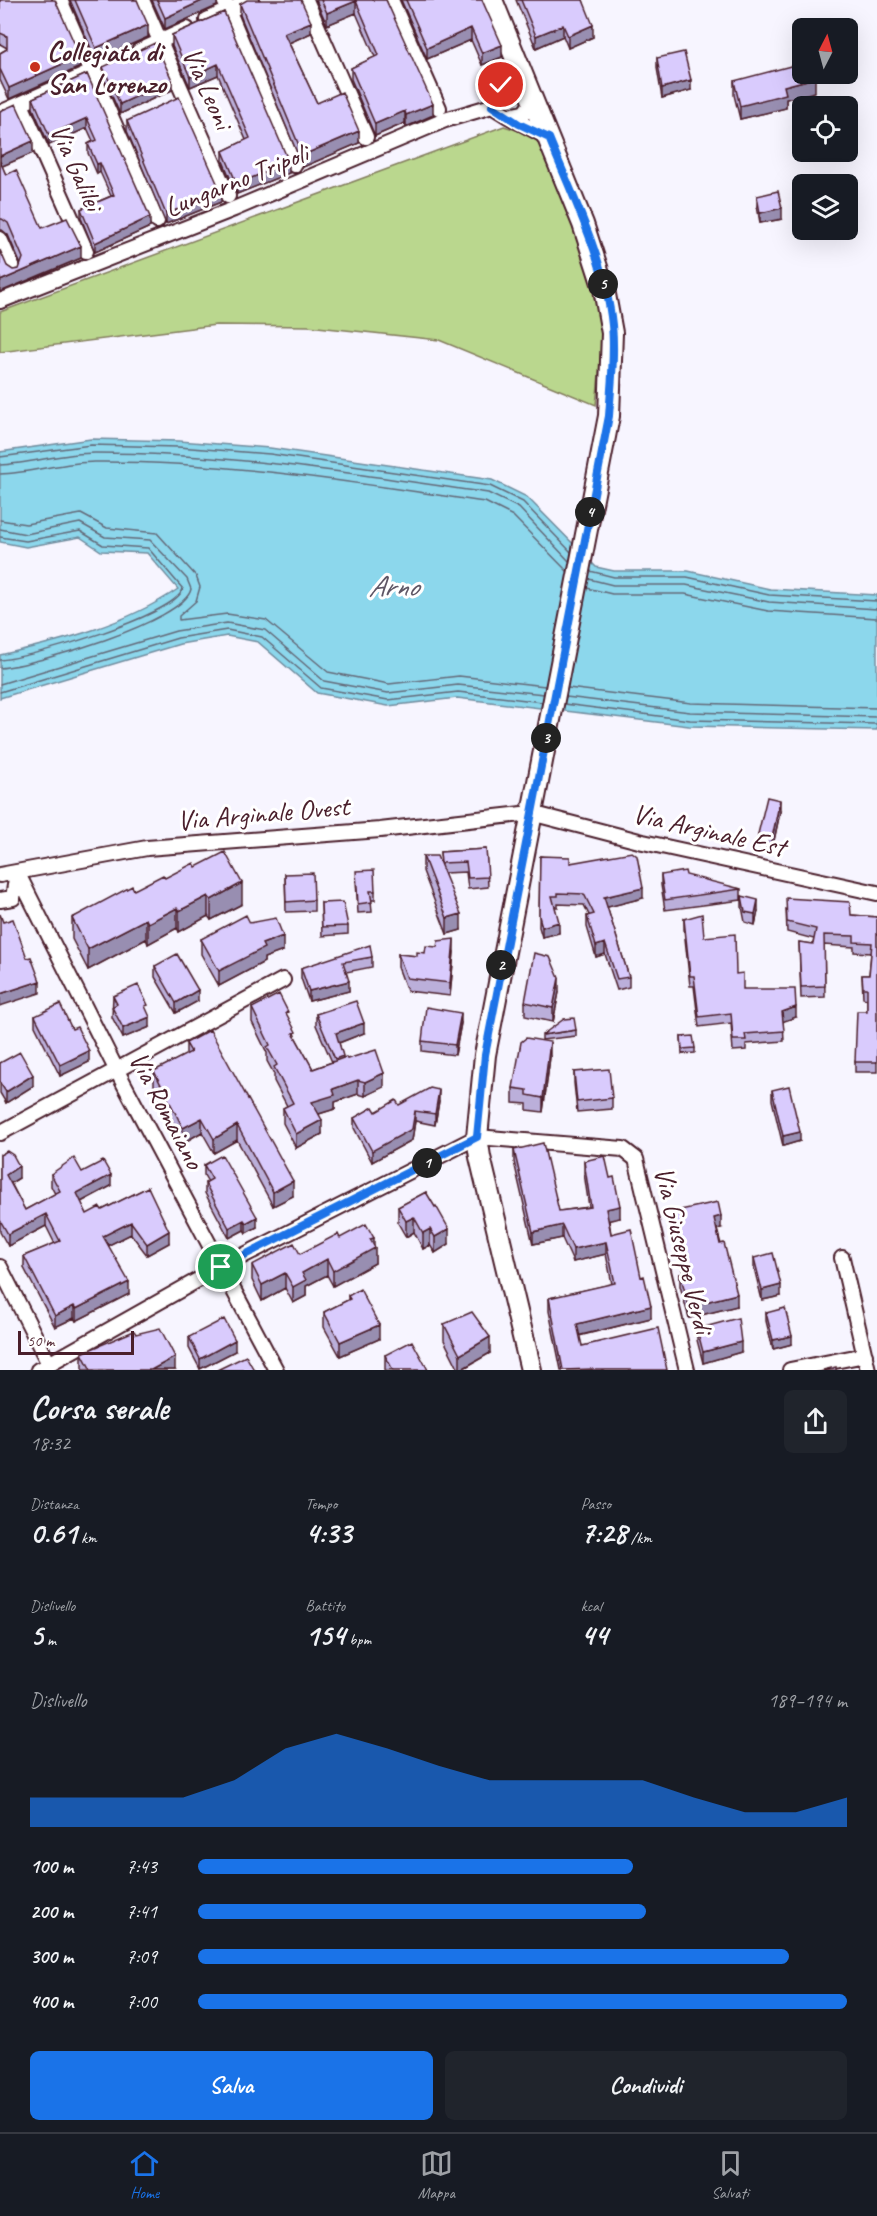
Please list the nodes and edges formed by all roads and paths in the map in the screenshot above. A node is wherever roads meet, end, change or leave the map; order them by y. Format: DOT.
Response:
graph roads {
  1 [pos="60,0"];
  2 [pos="142,0"];
  3 [pos="252,0"];
  4 [pos="306,0"];
  5 [pos="391,0"];
  6 [pos="492,0"];
  7 [pos="226,5"];
  8 [pos="160,41"];
  9 [pos="91,72"];
  10 [pos="523,72"];
  11 [pos="534,100"];
  12 [pos="21,104"];
  13 [pos="492,106"];
  14 [pos="439,108"];
  15 [pos="0,113"];
  16 [pos="508,116"];
  17 [pos="366,136"];
  18 [pos="549,138"];
  19 [pos="294,165"];
  20 [pos="228,195"];
  21 [pos="157,221"];
  22 [pos="0,239"];
  23 [pos="86,251"];
  24 [pos="15,273"];
  25 [pos="0,301"];
  26 [pos="531,813"];
  27 [pos="17,872"];
  28 [pos="0,875"];
  29 [pos="877,893"];
  30 [pos="0,900"];
  31 [pos="283,980"];
  32 [pos="116,1069"];
  33 [pos="0,1132"];
  34 [pos="477,1137"];
  35 [pos="842,1258"];
  36 [pos="0,1267"];
  37 [pos="221,1267"];
  38 [pos="865,1355"];
  39 [pos="43,1367"];
  40 [pos="276,1370"];
  41 [pos="531,1370"];
  42 [pos="687,1370"];
  43 [pos="790,1370"];
  44 [pos="868,1370"];
  1 -- 9 [label="street"];
  2 -- 8 [label="street, Via Leoni"];
  3 -- 7 [label="street"];
  4 -- 17 [label="street"];
  5 -- 14 [label="street"];
  6 -- 10 [label="main road"];
  7 -- 8 [label="street"];
  7 -- 19 [label="street"];
  8 -- 9 [label="street"];
  8 -- 20 [label="street, Via Leoni"];
  9 -- 12 [label="street"];
  9 -- 21 [label="street"];
  10 -- 11 [label="main road"];
  10 -- 13 [label="street"];
  11 -- 16 [label="street"];
  11 -- 18 [label="main road"];
  12 -- 15 [label="street"];
  12 -- 23 [label="street, Via Galilei"];
  13 -- 16 [label="street"];
  13 -- 25 [label="street, Lungarno Tripoli"];
  16 -- 18 [label="street"];
  18 -- 26 [label="main road"];
  22 -- 24 [label="street"];
  26 -- 27 [label="street, Via Arginale Ovest"];
  26 -- 29 [label="street, Via Arginale Est"];
  26 -- 34 [label="main road"];
  27 -- 28 [label="street, Via Arginale Ovest"];
  27 -- 30 [label="street"];
  27 -- 32 [label="street, Via Romaiano"];
  31 -- 32 [label="street"];
  32 -- 33 [label="street"];
  32 -- 37 [label="street, Via Romaiano"];
  34 -- 37 [label="street"];
  34 -- 41 [label="main road"];
  34 -- 42 [label="street, Via Giuseppe Verdi"];
  35 -- 38 [label="street"];
  36 -- 39 [label="street"];
  37 -- 39 [label="street"];
  37 -- 40 [label="street, Via Romaiano"];
  38 -- 43 [label="street"];
  38 -- 44 [label="street"];
}
